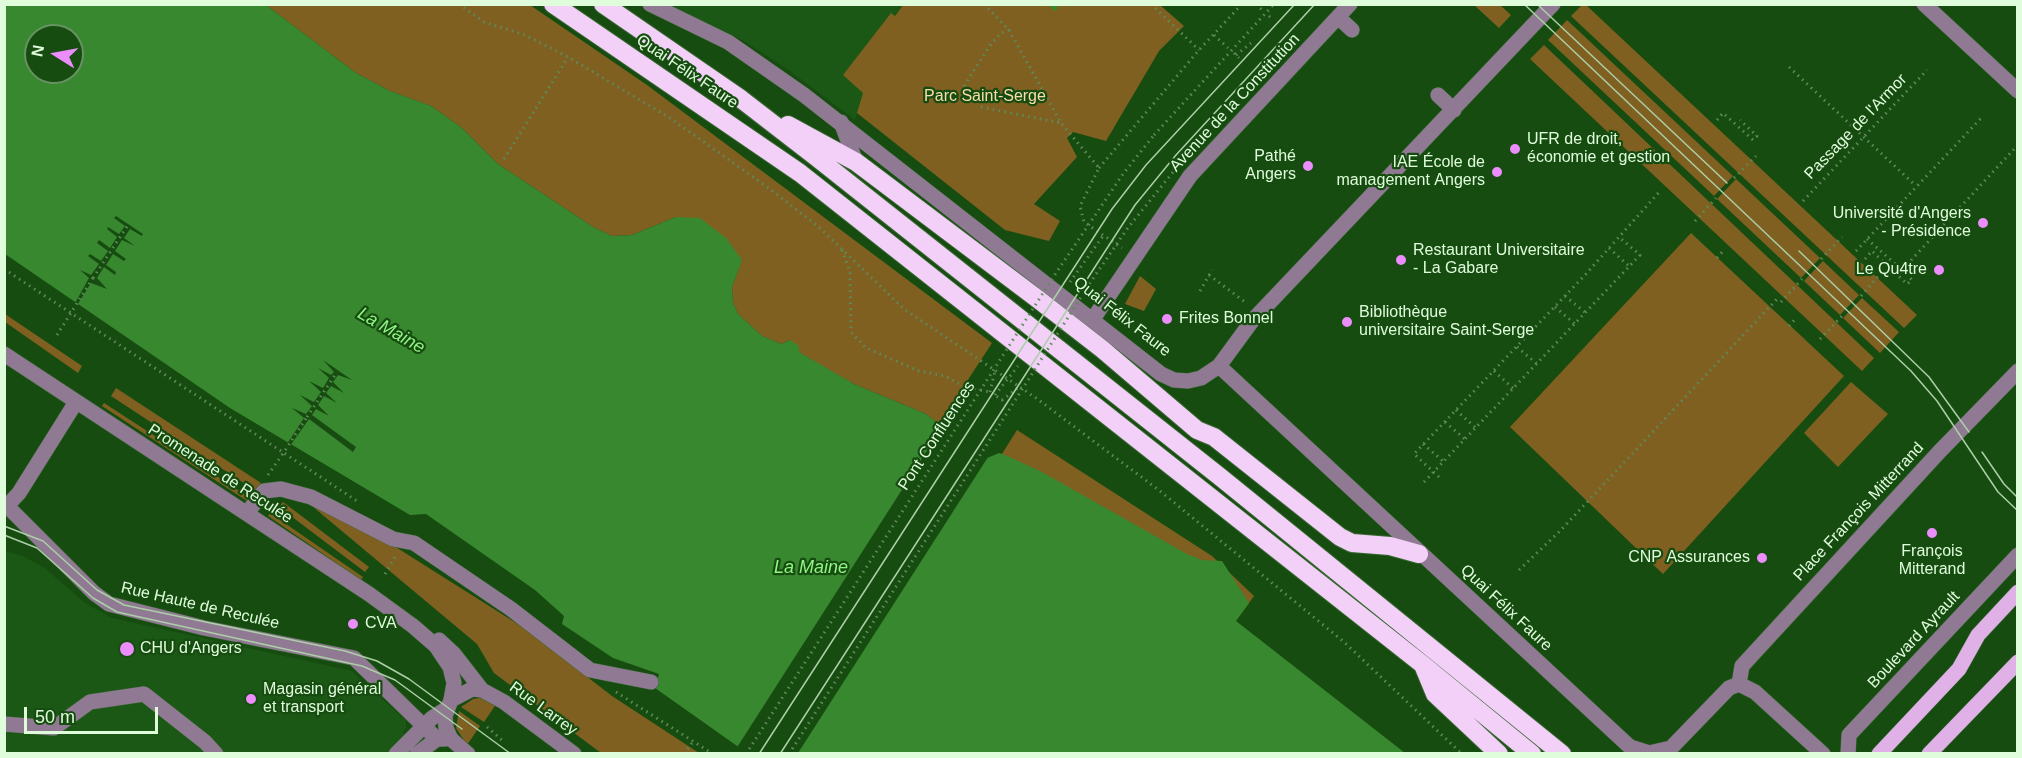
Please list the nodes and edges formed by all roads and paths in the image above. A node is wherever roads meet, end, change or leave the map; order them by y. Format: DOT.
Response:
graph roads {
  1 [pos="459,4"];
  2 [pos="553,4"];
  3 [pos="603,4"];
  4 [pos="650,4"];
  5 [pos="984,4"];
  6 [pos="1151,4"];
  7 [pos="1242,4"];
  8 [pos="1256,4"];
  9 [pos="1274,4"];
  10 [pos="1350,4"];
  11 [pos="1553,4"];
  12 [pos="1924,4"];
  13 [pos="1263,11"];
  14 [pos="1269,16"];
  15 [pos="1338,17"];
  16 [pos="1273,20"];
  17 [pos="1009,30"];
  18 [pos="1352,30"];
  19 [pos="1213,35"];
  20 [pos="1251,43"];
  21 [pos="1228,48"];
  22 [pos="1199,50"];
  23 [pos="1236,56"];
  24 [pos="568,57"];
  25 [pos="1789,67"];
  26 [pos="1927,70"];
  27 [pos="964,86"];
  28 [pos="2018,91"];
  29 [pos="1438,95"];
  30 [pos="741,99"];
  31 [pos="981,107"];
  32 [pos="1454,110"];
  33 [pos="1983,116"];
  34 [pos="1717,120"];
  35 [pos="1740,120"];
  36 [pos="841,121"];
  37 [pos="1061,123"];
  38 [pos="1863,137"];
  39 [pos="2016,147"];
  40 [pos="1756,156"];
  41 [pos="504,159"];
  42 [pos="1182,160"];
  43 [pos="856,162"];
  44 [pos="1099,168"];
  45 [pos="1734,178"];
  46 [pos="1916,186"];
  47 [pos="1661,190"];
  48 [pos="1716,198"];
  49 [pos="1803,201"];
  50 [pos="1695,221"];
  51 [pos="128,225"];
  52 [pos="1103,236"];
  53 [pos="1619,237"];
  54 [pos="1842,237"];
  55 [pos="1867,239"];
  56 [pos="841,248"];
  57 [pos="1609,248"];
  58 [pos="1724,250"];
  59 [pos="1856,251"];
  60 [pos="1129,252"];
  61 [pos="1717,258"];
  62 [pos="1821,259"];
  63 [pos="1865,259"];
  64 [pos="1629,266"];
  65 [pos="4,269"];
  66 [pos="1212,270"];
  67 [pos="1902,270"];
  68 [pos="1881,273"];
  69 [pos="1209,275"];
  70 [pos="1802,279"];
  71 [pos="1069,283"];
  72 [pos="1200,291"];
  73 [pos="1565,296"];
  74 [pos="1861,296"];
  75 [pos="1778,299"];
  76 [pos="1245,302"];
  77 [pos="1781,302"];
  78 [pos="1555,307"];
  79 [pos="1586,313"];
  80 [pos="1842,316"];
  81 [pos="1797,317"];
  82 [pos="1093,319"];
  83 [pos="1575,324"];
  84 [pos="1789,326"];
  85 [pos="57,334"];
  86 [pos="1820,339"];
  87 [pos="1517,347"];
  88 [pos="4,354"];
  89 [pos="1537,364"];
  90 [pos="1018,366"];
  91 [pos="1219,366"];
  92 [pos="995,371"];
  93 [pos="1494,371"];
  94 [pos="2018,371"];
  95 [pos="337,372"];
  96 [pos="1019,387"];
  97 [pos="1514,389"];
  98 [pos="990,392"];
  99 [pos="996,395"];
  100 [pos="76,402"];
  101 [pos="1456,410"];
  102 [pos="1445,422"];
  103 [pos="1476,428"];
  104 [pos="1197,430"];
  105 [pos="1466,440"];
  106 [pos="1423,444"];
  107 [pos="1444,462"];
  108 [pos="268,474"];
  109 [pos="1219,476"];
  110 [pos="1439,477"];
  111 [pos="1425,482"];
  112 [pos="359,502"];
  113 [pos="6,504"];
  114 [pos="247,513"];
  115 [pos="1419,554"];
  116 [pos="2018,555"];
  117 [pos="392,562"];
  118 [pos="1519,570"];
  119 [pos="385,574"];
  120 [pos="2018,592"];
  121 [pos="413,626"];
  122 [pos="2018,662"];
  123 [pos="1422,664"];
  124 [pos="590,670"];
  125 [pos="651,682"];
  126 [pos="1739,684"];
  127 [pos="482,690"];
  128 [pos="449,705"];
  129 [pos="4,724"];
  130 [pos="424,726"];
  131 [pos="487,727"];
  132 [pos="444,739"];
  133 [pos="694,740"];
  134 [pos="504,742"];
  135 [pos="216,753"];
  136 [pos="396,753"];
  137 [pos="417,753"];
  138 [pos="468,753"];
  139 [pos="574,753"];
  140 [pos="684,753"];
  141 [pos="713,753"];
  142 [pos="746,753"];
  143 [pos="789,753"];
  144 [pos="1462,753"];
  145 [pos="1499,753"];
  146 [pos="1532,753"];
  147 [pos="1562,753"];
  148 [pos="1649,753"];
  149 [pos="1823,753"];
  150 [pos="1848,753"];
  151 [pos="1879,753"];
  152 [pos="1929,753"];
  1 -- 24 [label="path"];
  2 -- 123 [label="highway, Quai Félix Faure"];
  3 -- 30 [label="highway, Quai Félix Faure"];
  4 -- 36 [label="street, Quai Félix Faure"];
  5 -- 17 [label="path"];
  6 -- 22 [label="path"];
  7 -- 19 [label="path"];
  8 -- 13 [label="path"];
  9 -- 142 [label="path, Pont Confluences, bridge"];
  10 -- 15 [label="street, Avenue de la Constitution"];
  11 -- 32 [label="street"];
  12 -- 28 [label="street"];
  14 -- 16 [label="path"];
  15 -- 18 [label="street"];
  15 -- 82 [label="street, Avenue de la Constitution"];
  17 -- 27 [label="path"];
  17 -- 37 [label="path"];
  19 -- 21 [label="path"];
  19 -- 22 [label="path"];
  20 -- 23 [label="path"];
  22 -- 44 [label="path"];
  24 -- 41 [label="path"];
  24 -- 56 [label="path"];
  25 -- 38 [label="path"];
  26 -- 38 [label="path, Passage de l'Armor"];
  29 -- 32 [label="street"];
  30 -- 43 [label="highway"];
  30 -- 109 [label="highway, Quai Félix Faure"];
  31 -- 37 [label="path"];
  32 -- 91 [label="street"];
  33 -- 46 [label="path"];
  34 -- 35 [label="path"];
  36 -- 43 [label="street"];
  36 -- 82 [label="street, Quai Félix Faure"];
  37 -- 44 [label="path"];
  38 -- 46 [label="path"];
  38 -- 49 [label="path, Passage de l'Armor"];
  39 -- 67 [label="path"];
  40 -- 45 [label="path"];
  42 -- 143 [label="path, bridge"];
  43 -- 104 [label="highway"];
  44 -- 52 [label="path"];
  46 -- 55 [label="path"];
  47 -- 53 [label="path"];
  48 -- 50 [label="path"];
  51 -- 85 [label="path, bridge"];
  52 -- 60 [label="path"];
  52 -- 71 [label="path"];
  53 -- 57 [label="path"];
  53 -- 64 [label="path"];
  54 -- 62 [label="path"];
  55 -- 59 [label="path"];
  55 -- 67 [label="path"];
  56 -- 92 [label="path"];
  56 -- 98 [label="path"];
  57 -- 64 [label="path"];
  57 -- 73 [label="path"];
  58 -- 61 [label="path"];
  63 -- 67 [label="path"];
  64 -- 79 [label="path"];
  65 -- 112 [label="path"];
  66 -- 69 [label="path"];
  68 -- 74 [label="path"];
  69 -- 72 [label="path"];
  69 -- 76 [label="path"];
  70 -- 77 [label="path"];
  73 -- 78 [label="path"];
  73 -- 79 [label="path"];
  75 -- 118 [label="path"];
  78 -- 83 [label="path"];
  78 -- 87 [label="path"];
  79 -- 83 [label="path"];
  80 -- 86 [label="path"];
  81 -- 84 [label="path"];
  82 -- 91 [label="street, Quai Félix Faure"];
  83 -- 89 [label="path"];
  87 -- 89 [label="path"];
  87 -- 93 [label="path"];
  88 -- 100 [label="street, Promenade de Reculée"];
  89 -- 97 [label="path"];
  90 -- 99 [label="path, bridge"];
  91 -- 115 [label="street, Quai Félix Faure"];
  92 -- 96 [label="path"];
  92 -- 98 [label="path"];
  93 -- 97 [label="path"];
  93 -- 101 [label="path"];
  94 -- 126 [label="street, Place François Mitterrand"];
  95 -- 108 [label="path, bridge"];
  96 -- 99 [label="path"];
  96 -- 144 [label="path"];
  97 -- 103 [label="path"];
  98 -- 99 [label="path"];
  100 -- 113 [label="street"];
  100 -- 114 [label="street, Promenade de Reculée"];
  101 -- 102 [label="path"];
  101 -- 103 [label="path"];
  102 -- 105 [label="path"];
  102 -- 106 [label="path"];
  103 -- 105 [label="path"];
  104 -- 109 [label="highway"];
  104 -- 115 [label="highway"];
  105 -- 107 [label="path"];
  106 -- 107 [label="path"];
  106 -- 110 [label="path"];
  107 -- 111 [label="path"];
  109 -- 147 [label="highway, Quai Félix Faure"];
  113 -- 130 [label="street, Rue Haute de Reculée"];
  114 -- 121 [label="street, Promenade de Reculée"];
  114 -- 124 [label="street"];
  115 -- 148 [label="street, Quai Félix Faure"];
  116 -- 150 [label="street, Boulevard Ayrault"];
  117 -- 119 [label="path"];
  120 -- 151 [label="main road"];
  121 -- 127 [label="street, Promenade de Reculée"];
  121 -- 128 [label="street, Promenade de Reculée"];
  122 -- 152 [label="main road"];
  123 -- 145 [label="highway"];
  123 -- 146 [label="highway, Quai Félix Faure"];
  124 -- 125 [label="street"];
  124 -- 133 [label="path"];
  126 -- 148 [label="street"];
  126 -- 149 [label="street"];
  127 -- 128 [label="street, Rue Larrey"];
  127 -- 139 [label="street, Rue Larrey"];
  128 -- 130 [label="street, Rue Larrey"];
  128 -- 132 [label="street"];
  129 -- 135 [label="street"];
  130 -- 132 [label="street"];
  130 -- 136 [label="street, Rue Larrey"];
  131 -- 134 [label="path"];
  132 -- 137 [label="street"];
  132 -- 138 [label="street"];
  133 -- 140 [label="path"];
  133 -- 141 [label="path"];
}
